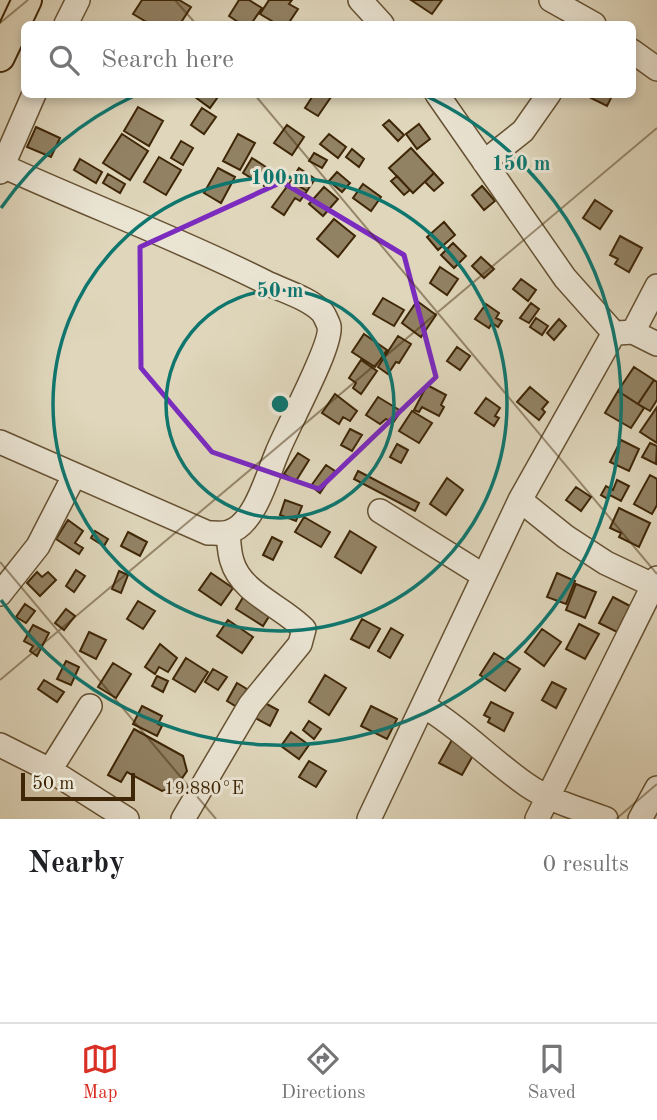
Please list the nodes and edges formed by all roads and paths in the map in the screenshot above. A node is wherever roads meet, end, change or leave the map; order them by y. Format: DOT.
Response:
graph roads {
  1 [pos="27,0"];
  2 [pos="78,0"];
  3 [pos="360,0"];
  4 [pos="551,0"];
  5 [pos="68,21"];
  6 [pos="379,21"];
  7 [pos="589,21"];
  8 [pos="636,54"];
  9 [pos="0,57"];
  10 [pos="657,69"];
  11 [pos="32,98"];
  12 [pos="440,98"];
  13 [pos="546,98"];
  14 [pos="484,162"];
  15 [pos="2,169"];
  16 [pos="657,286"];
  17 [pos="624,333"];
  18 [pos="657,344"];
  19 [pos="0,442"];
  20 [pos="74,476"];
  21 [pos="520,500"];
  22 [pos="380,511"];
  23 [pos="228,533"];
  24 [pos="484,576"];
  25 [pos="656,583"];
  26 [pos="0,594"];
  27 [pos="90,706"];
  28 [pos="424,706"];
  29 [pos="0,745"];
  30 [pos="50,771"];
  31 [pos="657,788"];
  32 [pos="547,796"];
  33 [pos="127,819"];
  34 [pos="183,819"];
  35 [pos="369,819"];
  36 [pos="537,819"];
  37 [pos="606,819"];
  38 [pos="640,819"];
  1 -- 9 [label="main road"];
  2 -- 5 [label="street"];
  3 -- 6 [label="street"];
  4 -- 7 [label="street"];
  8 -- 10 [label="street"];
  11 -- 15 [label="street"];
  12 -- 14 [label="street"];
  13 -- 14 [label="street"];
  14 -- 17 [label="street"];
  15 -- 23 [label="street"];
  16 -- 17 [label="street"];
  17 -- 18 [label="street"];
  17 -- 21 [label="street"];
  19 -- 20 [label="street"];
  20 -- 23 [label="street"];
  20 -- 26 [label="street"];
  21 -- 24 [label="street"];
  21 -- 25 [label="street"];
  22 -- 24 [label="street"];
  23 -- 34 [label="street"];
  24 -- 28 [label="street"];
  25 -- 32 [label="street"];
  27 -- 30 [label="street"];
  28 -- 32 [label="street"];
  28 -- 35 [label="street"];
  29 -- 30 [label="street"];
  30 -- 33 [label="street"];
  31 -- 38 [label="street"];
  32 -- 36 [label="street"];
  32 -- 37 [label="street"];
}
